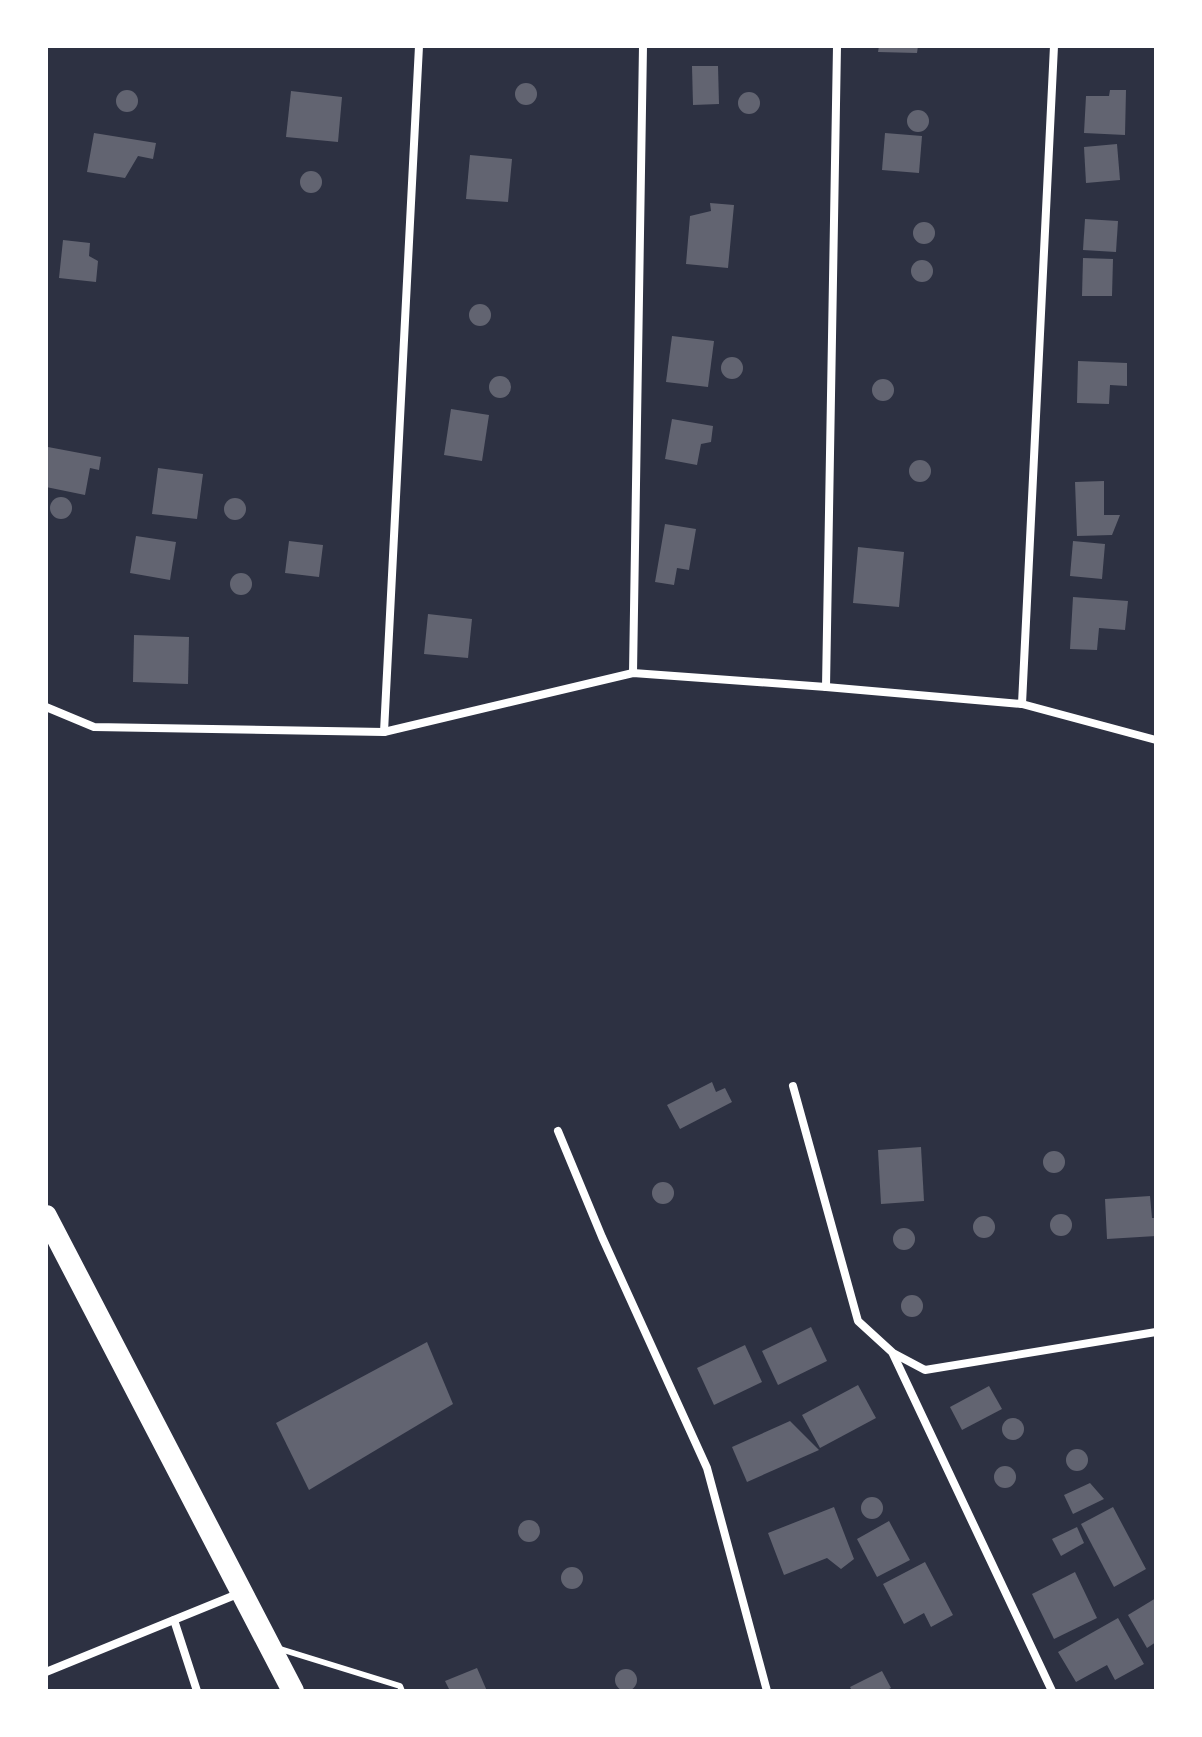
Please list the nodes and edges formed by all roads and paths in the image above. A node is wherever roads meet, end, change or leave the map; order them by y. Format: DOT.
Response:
graph roads {
  1 [pos="419,46"];
  2 [pos="643,46"];
  3 [pos="837,46"];
  4 [pos="1054,46"];
  5 [pos="633,673"];
  6 [pos="826,687"];
  7 [pos="1022,704"];
  8 [pos="46,707"];
  9 [pos="384,732"];
  10 [pos="1156,740"];
  11 [pos="793,1086"];
  12 [pos="558,1131"];
  13 [pos="46,1216"];
  14 [pos="1156,1332"];
  15 [pos="893,1353"];
  16 [pos="241,1593"];
  17 [pos="174,1620"];
  18 [pos="270,1646"];
  19 [pos="46,1672"];
  20 [pos="197,1691"];
  21 [pos="293,1691"];
  22 [pos="402,1691"];
  23 [pos="767,1691"];
  24 [pos="1052,1691"];
  1 -- 9 [label="street"];
  2 -- 5 [label="street"];
  3 -- 6 [label="street"];
  4 -- 7 [label="street"];
  5 -- 6 [label="street"];
  5 -- 9 [label="street"];
  6 -- 7 [label="street"];
  7 -- 10 [label="street"];
  8 -- 9 [label="street"];
  11 -- 15 [label="street"];
  12 -- 23 [label="street"];
  13 -- 16 [label="highway"];
  14 -- 15 [label="street"];
  15 -- 24 [label="street"];
  16 -- 17 [label="street"];
  16 -- 18 [label="highway"];
  17 -- 19 [label="street"];
  17 -- 20 [label="street"];
  18 -- 21 [label="highway"];
  18 -- 22 [label="lane"];
}
